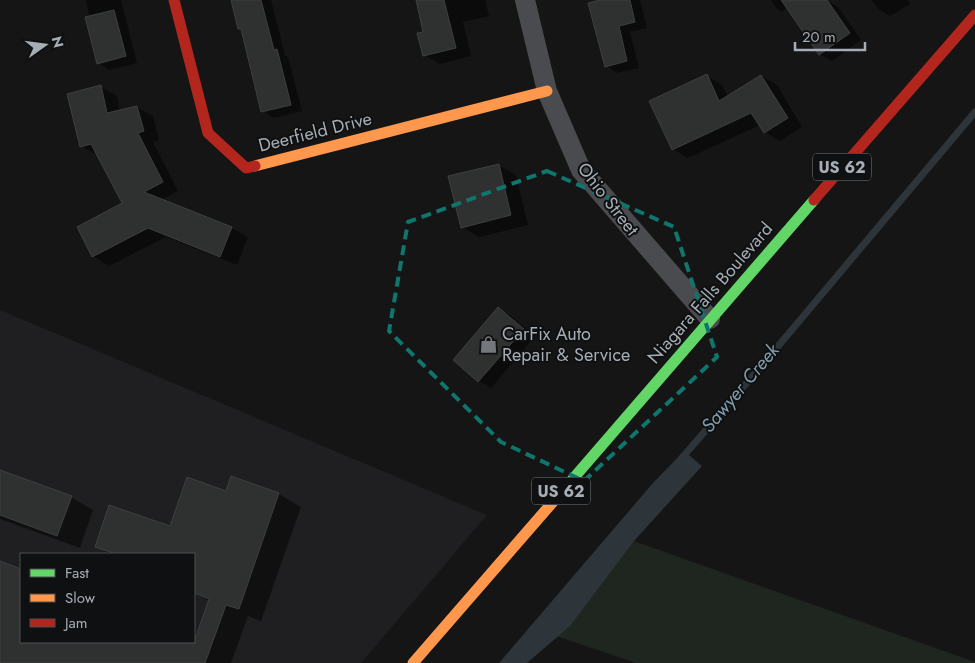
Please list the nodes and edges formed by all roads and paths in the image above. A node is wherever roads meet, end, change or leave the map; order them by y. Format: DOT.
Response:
graph roads {
  1 [pos="174,0"];
  2 [pos="525,0"];
  3 [pos="975,15"];
  4 [pos="547,91"];
  5 [pos="710,319"];
  6 [pos="413,663"];
  1 -- 4 [label="main road, Deerfield Drive"];
  2 -- 4 [label="street, Ohio Street"];
  3 -- 5 [label="main road, Niagara Falls Boulevard / US 62"];
  4 -- 5 [label="street, Ohio Street"];
  5 -- 6 [label="main road, Niagara Falls Boulevard / US 62"];
}
